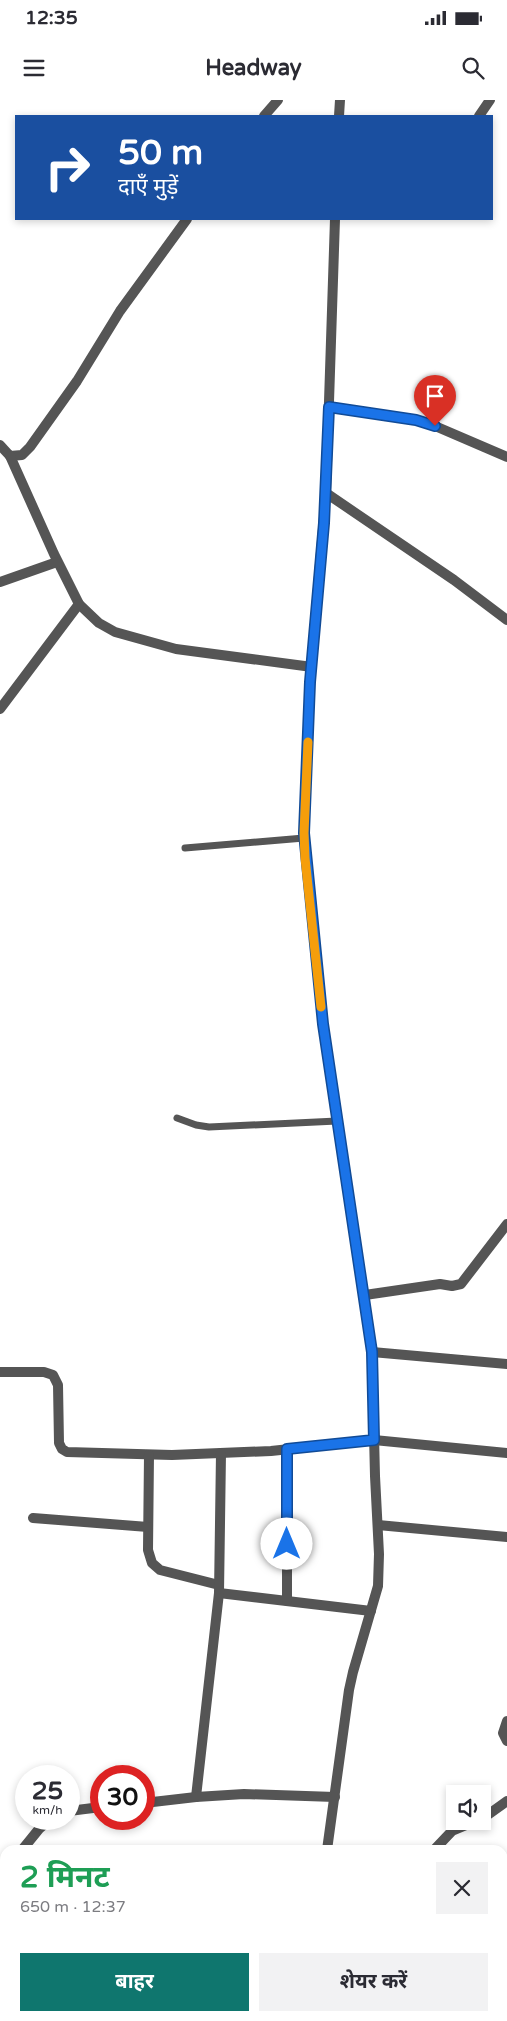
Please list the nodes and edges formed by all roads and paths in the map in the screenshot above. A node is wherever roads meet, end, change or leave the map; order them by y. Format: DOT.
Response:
graph roads {
  1 [pos="278,100"];
  2 [pos="340,100"];
  3 [pos="490,100"];
  4 [pos="265,115"];
  5 [pos="339,115"];
  6 [pos="480,115"];
  7 [pos="186,220"];
  8 [pos="335,220"];
  9 [pos="329,407"];
  10 [pos="0,445"];
  11 [pos="10,456"];
  12 [pos="507,457"];
  13 [pos="326,493"];
  14 [pos="57,562"];
  15 [pos="0,582"];
  16 [pos="79,604"];
  17 [pos="507,620"];
  18 [pos="312,667"];
  19 [pos="0,709"];
  20 [pos="304,838"];
  21 [pos="185,848"];
  22 [pos="177,1118"];
  23 [pos="337,1121"];
  24 [pos="507,1224"];
  25 [pos="365,1295"];
  26 [pos="372,1352"];
  27 [pos="507,1364"];
  28 [pos="0,1372"];
  29 [pos="374,1440"];
  30 [pos="287,1449"];
  31 [pos="221,1453"];
  32 [pos="507,1453"];
  33 [pos="149,1455"];
  34 [pos="33,1518"];
  35 [pos="378,1525"];
  36 [pos="148,1527"];
  37 [pos="507,1537"];
  38 [pos="219,1589"];
  39 [pos="287,1600"];
  40 [pos="371,1611"];
  41 [pos="507,1721"];
  42 [pos="507,1741"];
  43 [pos="196,1797"];
  44 [pos="335,1797"];
  45 [pos="507,1801"];
  46 [pos="155,1802"];
  47 [pos="491,1813"];
  48 [pos="38,1830"];
  49 [pos="454,1830"];
  50 [pos="26,1845"];
  51 [pos="328,1845"];
  52 [pos="439,1845"];
  1 -- 4 [label="street"];
  2 -- 5 [label="street"];
  3 -- 6 [label="street"];
  7 -- 11 [label="street"];
  8 -- 9 [label="street"];
  9 -- 12 [label="street"];
  9 -- 13 [label="street"];
  10 -- 11 [label="street"];
  11 -- 14 [label="street"];
  13 -- 17 [label="street"];
  13 -- 18 [label="street"];
  14 -- 15 [label="street"];
  14 -- 16 [label="street"];
  16 -- 18 [label="street"];
  16 -- 19 [label="street"];
  18 -- 20 [label="street"];
  20 -- 21 [label="lane"];
  20 -- 23 [label="street"];
  22 -- 23 [label="lane"];
  23 -- 25 [label="street"];
  24 -- 25 [label="street"];
  25 -- 26 [label="street"];
  26 -- 27 [label="street"];
  26 -- 29 [label="street"];
  28 -- 33 [label="street"];
  29 -- 30 [label="street"];
  29 -- 32 [label="street"];
  29 -- 35 [label="street"];
  30 -- 31 [label="street"];
  30 -- 39 [label="street"];
  31 -- 33 [label="street"];
  31 -- 38 [label="street"];
  33 -- 36 [label="street"];
  34 -- 36 [label="street"];
  35 -- 37 [label="street"];
  35 -- 40 [label="street"];
  36 -- 38 [label="street"];
  38 -- 39 [label="street"];
  38 -- 43 [label="street"];
  39 -- 40 [label="street"];
  40 -- 44 [label="street"];
  41 -- 42 [label="street"];
  43 -- 44 [label="street"];
  43 -- 46 [label="street"];
  44 -- 51 [label="street"];
  45 -- 47 [label="street"];
  48 -- 50 [label="street"];
  49 -- 52 [label="street"];
}
